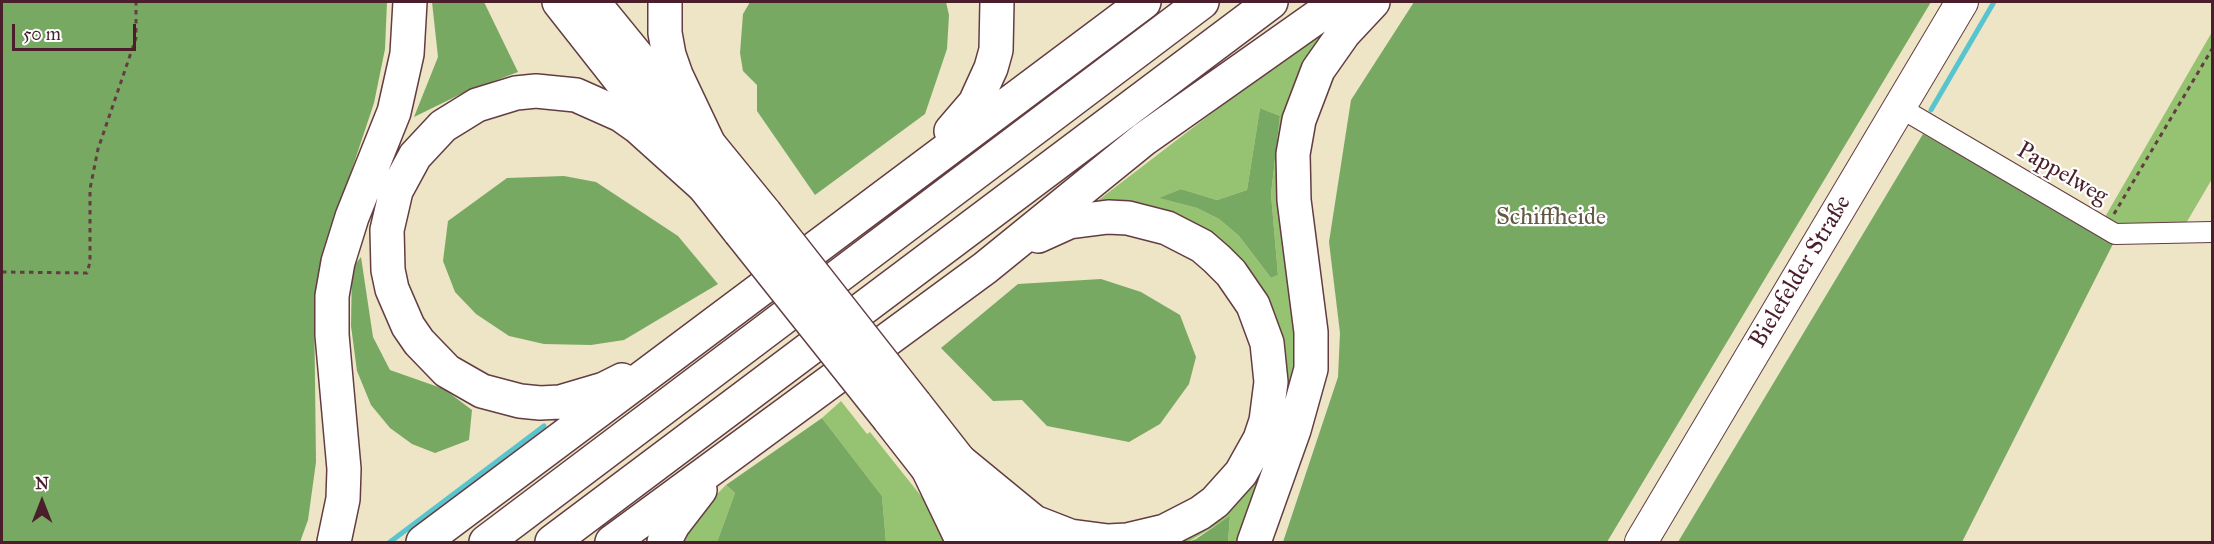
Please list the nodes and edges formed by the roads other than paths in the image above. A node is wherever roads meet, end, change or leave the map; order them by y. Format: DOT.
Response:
graph roads {
  1 [pos="410,2"];
  2 [pos="560,2"];
  3 [pos="592,2"];
  4 [pos="665,2"];
  5 [pos="997,2"];
  6 [pos="1144,2"];
  7 [pos="1202,2"];
  8 [pos="1271,2"];
  9 [pos="1338,2"];
  10 [pos="1373,2"];
  11 [pos="1962,2"];
  12 [pos="1899,107"];
  13 [pos="713,153"];
  14 [pos="707,189"];
  15 [pos="889,191"];
  16 [pos="752,223"];
  17 [pos="2212,232"];
  18 [pos="985,268"];
  19 [pos="684,347"];
  20 [pos="777,419"];
  21 [pos="943,464"];
  22 [pos="334,543"];
  23 [pos="423,543"];
  24 [pos="486,543"];
  25 [pos="552,543"];
  26 [pos="612,543"];
  27 [pos="664,543"];
  28 [pos="963,543"];
  29 [pos="986,543"];
  30 [pos="1023,543"];
  31 [pos="1254,543"];
  32 [pos="1641,543"];
  1 -- 22 [label="highway"];
  2 -- 14 [label="highway"];
  3 -- 13 [label="highway"];
  4 -- 13 [label="highway"];
  5 -- 15 [label="highway"];
  6 -- 15 [label="highway"];
  7 -- 24 [label="highway"];
  8 -- 25 [label="highway"];
  9 -- 18 [label="highway"];
  10 -- 31 [label="highway"];
  11 -- 12 [label="main road, Bielefelder Straße"];
  12 -- 17 [label="street, Pappelweg"];
  12 -- 32 [label="main road, Bielefelder Straße"];
  13 -- 16 [label="highway"];
  14 -- 16 [label="highway"];
  14 -- 19 [label="highway"];
  15 -- 19 [label="highway"];
  16 -- 21 [label="highway, bridge"];
  18 -- 20 [label="highway"];
  18 -- 21 [label="highway"];
  19 -- 23 [label="highway"];
  20 -- 26 [label="highway"];
  20 -- 27 [label="highway"];
  21 -- 28 [label="highway"];
  21 -- 29 [label="highway"];
  21 -- 30 [label="highway"];
}
